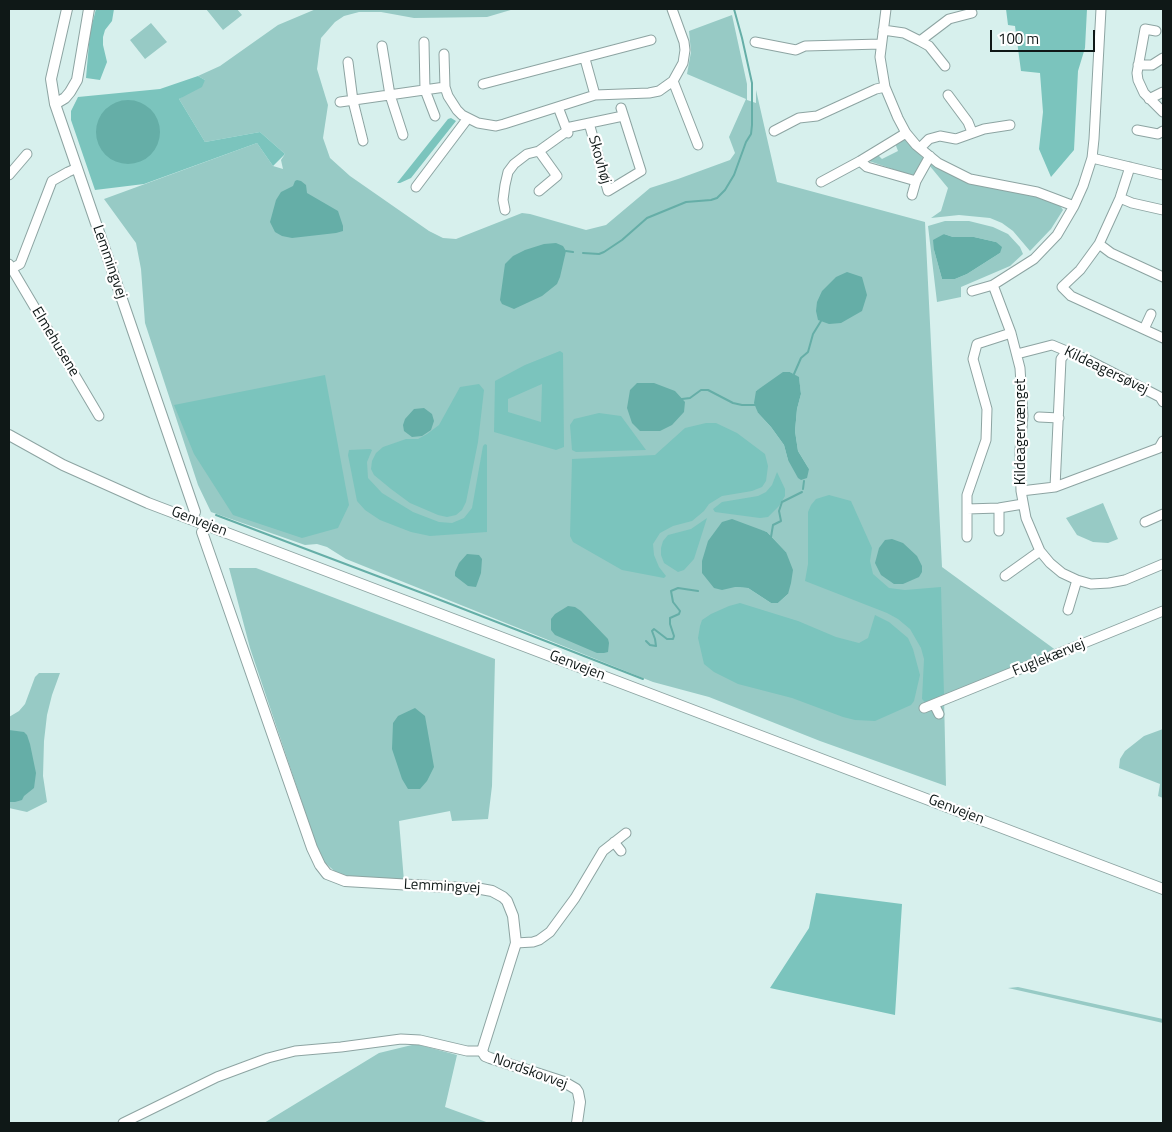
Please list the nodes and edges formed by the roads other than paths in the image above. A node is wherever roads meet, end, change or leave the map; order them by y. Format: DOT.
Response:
graph roads {
  1 [pos="67,9"];
  2 [pos="89,9"];
  3 [pos="672,9"];
  4 [pos="886,9"];
  5 [pos="1100,9"];
  6 [pos="972,13"];
  7 [pos="882,30"];
  8 [pos="1156,31"];
  9 [pos="651,40"];
  10 [pos="920,40"];
  11 [pos="424,42"];
  12 [pos="755,42"];
  13 [pos="881,44"];
  14 [pos="382,46"];
  15 [pos="444,54"];
  16 [pos="1163,58"];
  17 [pos="586,59"];
  18 [pos="348,62"];
  19 [pos="1138,65"];
  20 [pos="945,66"];
  21 [pos="673,81"];
  22 [pos="483,84"];
  23 [pos="445,87"];
  24 [pos="885,87"];
  25 [pos="425,90"];
  26 [pos="1163,92"];
  27 [pos="390,95"];
  28 [pos="595,95"];
  29 [pos="948,95"];
  30 [pos="1149,99"];
  31 [pos="352,100"];
  32 [pos="340,102"];
  33 [pos="54,104"];
  34 [pos="558,107"];
  35 [pos="1163,112"];
  36 [pos="435,116"];
  37 [pos="468,118"];
  38 [pos="589,123"];
  39 [pos="1010,125"];
  40 [pos="774,130"];
  41 [pos="1137,130"];
  42 [pos="1163,130"];
  43 [pos="567,132"];
  44 [pos="906,132"];
  45 [pos="972,132"];
  46 [pos="403,135"];
  47 [pos="362,141"];
  48 [pos="698,145"];
  49 [pos="920,148"];
  50 [pos="539,151"];
  51 [pos="27,154"];
  52 [pos="930,156"];
  53 [pos="1092,158"];
  54 [pos="860,161"];
  55 [pos="1130,167"];
  56 [pos="77,168"];
  57 [pos="9,175"];
  58 [pos="1163,175"];
  59 [pos="916,181"];
  60 [pos="821,182"];
  61 [pos="416,188"];
  62 [pos="539,191"];
  63 [pos="912,195"];
  64 [pos="1120,198"];
  65 [pos="1074,206"];
  66 [pos="505,210"];
  67 [pos="1163,210"];
  68 [pos="1100,244"];
  69 [pos="10,268"];
  70 [pos="1163,277"];
  71 [pos="993,285"];
  72 [pos="972,292"];
  73 [pos="1150,314"];
  74 [pos="1144,329"];
  75 [pos="1011,333"];
  76 [pos="1163,338"];
  77 [pos="1067,351"];
  78 [pos="1017,354"];
  79 [pos="1163,402"];
  80 [pos="99,416"];
  81 [pos="1040,417"];
  82 [pos="1059,418"];
  83 [pos="9,435"];
  84 [pos="1163,441"];
  85 [pos="1055,487"];
  86 [pos="1021,491"];
  87 [pos="1023,504"];
  88 [pos="998,508"];
  89 [pos="967,509"];
  90 [pos="195,512"];
  91 [pos="1163,514"];
  92 [pos="1145,522"];
  93 [pos="999,531"];
  94 [pos="202,532"];
  95 [pos="967,537"];
  96 [pos="1040,551"];
  97 [pos="1163,564"];
  98 [pos="1005,576"];
  99 [pos="1076,580"];
  100 [pos="1068,610"];
  101 [pos="1163,611"];
  102 [pos="934,704"];
  103 [pos="924,708"];
  104 [pos="939,714"];
  105 [pos="626,833"];
  106 [pos="614,842"];
  107 [pos="621,851"];
  108 [pos="1163,890"];
  109 [pos="516,943"];
  110 [pos="482,1050"];
  111 [pos="123,1123"];
  112 [pos="577,1123"];
  1 -- 33 [label="street, Lemmingvej"];
  2 -- 33 [label="street"];
  3 -- 21 [label="street"];
  4 -- 7 [label="street"];
  5 -- 53 [label="street"];
  6 -- 10 [label="street"];
  7 -- 10 [label="street"];
  7 -- 13 [label="street"];
  8 -- 19 [label="street"];
  9 -- 17 [label="street"];
  10 -- 20 [label="street"];
  11 -- 25 [label="street"];
  12 -- 13 [label="street"];
  13 -- 24 [label="street"];
  14 -- 27 [label="street"];
  15 -- 23 [label="street"];
  16 -- 19 [label="street"];
  17 -- 22 [label="street"];
  17 -- 28 [label="street"];
  18 -- 31 [label="street"];
  19 -- 30 [label="street"];
  21 -- 28 [label="street"];
  21 -- 48 [label="street"];
  23 -- 25 [label="street"];
  23 -- 37 [label="street"];
  24 -- 40 [label="street"];
  24 -- 44 [label="street"];
  25 -- 27 [label="street"];
  25 -- 36 [label="street"];
  26 -- 30 [label="street"];
  27 -- 31 [label="street"];
  27 -- 46 [label="street"];
  28 -- 34 [label="street"];
  29 -- 45 [label="street"];
  30 -- 35 [label="street"];
  31 -- 32 [label="street"];
  31 -- 47 [label="street"];
  33 -- 56 [label="street, Lemmingvej"];
  34 -- 37 [label="street"];
  34 -- 43 [label="street, Skovhøj"];
  37 -- 61 [label="street"];
  38 -- 38 [label="street, Skovhøj"];
  38 -- 43 [label="street, Skovhøj"];
  39 -- 45 [label="street"];
  41 -- 42 [label="street"];
  43 -- 50 [label="street, Skovhøj"];
  44 -- 49 [label="street"];
  44 -- 54 [label="street"];
  45 -- 49 [label="street"];
  49 -- 52 [label="street"];
  50 -- 62 [label="street"];
  50 -- 66 [label="street, Skovhøj"];
  51 -- 57 [label="street"];
  52 -- 59 [label="street"];
  52 -- 65 [label="street"];
  53 -- 55 [label="street"];
  53 -- 65 [label="street"];
  54 -- 59 [label="street"];
  54 -- 60 [label="street"];
  55 -- 58 [label="street"];
  55 -- 64 [label="street"];
  56 -- 69 [label="street, Elmehusene"];
  56 -- 90 [label="street, Lemmingvej"];
  59 -- 63 [label="street"];
  64 -- 67 [label="street"];
  64 -- 68 [label="street"];
  65 -- 71 [label="street"];
  68 -- 70 [label="street"];
  68 -- 74 [label="street"];
  69 -- 80 [label="street, Elmehusene"];
  71 -- 72 [label="street"];
  71 -- 75 [label="street, Kildeagervænget"];
  73 -- 74 [label="street"];
  74 -- 76 [label="street"];
  75 -- 78 [label="street, Kildeagervænget"];
  75 -- 89 [label="street"];
  77 -- 78 [label="street, Kildeagersøvej"];
  77 -- 79 [label="street, Kildeagersøvej"];
  77 -- 82 [label="street"];
  78 -- 86 [label="street, Kildeagervænget"];
  81 -- 82 [label="street"];
  82 -- 85 [label="street"];
  83 -- 108 [label="street, Genvejen"];
  84 -- 85 [label="street"];
  85 -- 86 [label="street"];
  86 -- 87 [label="street, Kildeagervænget"];
  87 -- 88 [label="street"];
  87 -- 96 [label="street, Kildeagervænget"];
  88 -- 89 [label="street"];
  88 -- 93 [label="street"];
  89 -- 95 [label="street"];
  91 -- 92 [label="street"];
  94 -- 109 [label="street, Lemmingvej"];
  96 -- 98 [label="street"];
  96 -- 99 [label="street, Kildeagervænget"];
  97 -- 99 [label="street, Kildeagervænget"];
  99 -- 100 [label="street"];
  101 -- 102 [label="street, Fuglekærvej"];
  102 -- 103 [label="street, Fuglekærvej"];
  102 -- 104 [label="street"];
  105 -- 106 [label="street"];
  106 -- 107 [label="street"];
  106 -- 109 [label="street"];
  109 -- 110 [label="street, Lemmingvej"];
  110 -- 111 [label="street"];
  110 -- 112 [label="street, Nordskovvej"];
}
